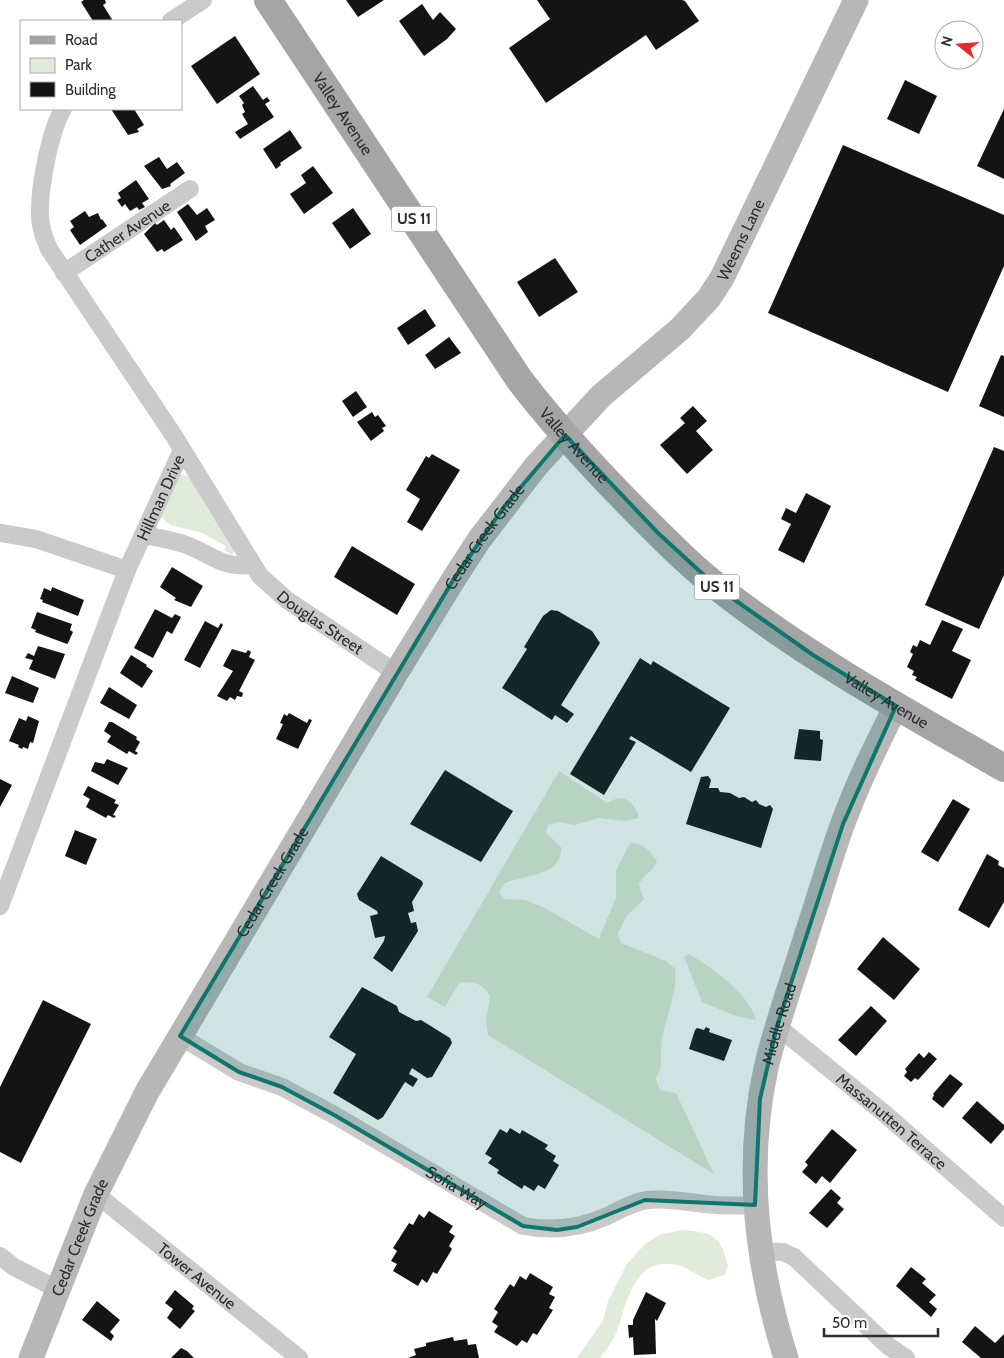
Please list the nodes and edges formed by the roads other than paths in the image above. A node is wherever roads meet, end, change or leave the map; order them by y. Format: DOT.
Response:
graph roads {
  1 [pos="203,0"];
  2 [pos="268,0"];
  3 [pos="856,0"];
  4 [pos="173,20"];
  5 [pos="63,110"];
  6 [pos="190,189"];
  7 [pos="64,273"];
  8 [pos="565,435"];
  9 [pos="181,452"];
  10 [pos="0,533"];
  11 [pos="143,535"];
  12 [pos="252,565"];
  13 [pos="127,570"];
  14 [pos="396,672"];
  15 [pos="896,706"];
  16 [pos="1004,768"];
  17 [pos="0,906"];
  18 [pos="777,1026"];
  19 [pos="180,1036"];
  20 [pos="96,1194"];
  21 [pos="755,1205"];
  22 [pos="1004,1218"];
  23 [pos="760,1252"];
  24 [pos="0,1256"];
  25 [pos="57,1289"];
  26 [pos="31,1358"];
  27 [pos="299,1358"];
  28 [pos="786,1358"];
  29 [pos="906,1358"];
  1 -- 4 [label="street"];
  2 -- 8 [label="main road, Valley Avenue / US 11"];
  3 -- 8 [label="main road, Weems Lane"];
  5 -- 7 [label="street, Hillman Drive"];
  6 -- 7 [label="street, Cather Avenue"];
  7 -- 9 [label="street, Hillman Drive"];
  8 -- 14 [label="main road, Cedar Creek Grade"];
  8 -- 15 [label="main road, Valley Avenue / US 11"];
  9 -- 11 [label="street, Hillman Drive"];
  9 -- 12 [label="street, Douglas Street"];
  10 -- 13 [label="street"];
  11 -- 12 [label="street"];
  11 -- 13 [label="street, Hillman Drive"];
  12 -- 14 [label="street, Douglas Street"];
  13 -- 17 [label="street, Hillman Drive"];
  14 -- 19 [label="main road, Cedar Creek Grade"];
  15 -- 16 [label="main road, Valley Avenue / US 11"];
  15 -- 18 [label="main road, Middle Road"];
  18 -- 21 [label="main road, Middle Road"];
  18 -- 22 [label="street, Massanutten Terrace"];
  19 -- 20 [label="main road, Cedar Creek Grade"];
  19 -- 21 [label="street, Sofia Way"];
  20 -- 25 [label="main road, Cedar Creek Grade"];
  20 -- 27 [label="street, Tower Avenue"];
  21 -- 23 [label="main road, Middle Road"];
  23 -- 28 [label="main road, Middle Road"];
  23 -- 29 [label="street"];
  24 -- 25 [label="street"];
  25 -- 26 [label="main road, Cedar Creek Grade"];
}
